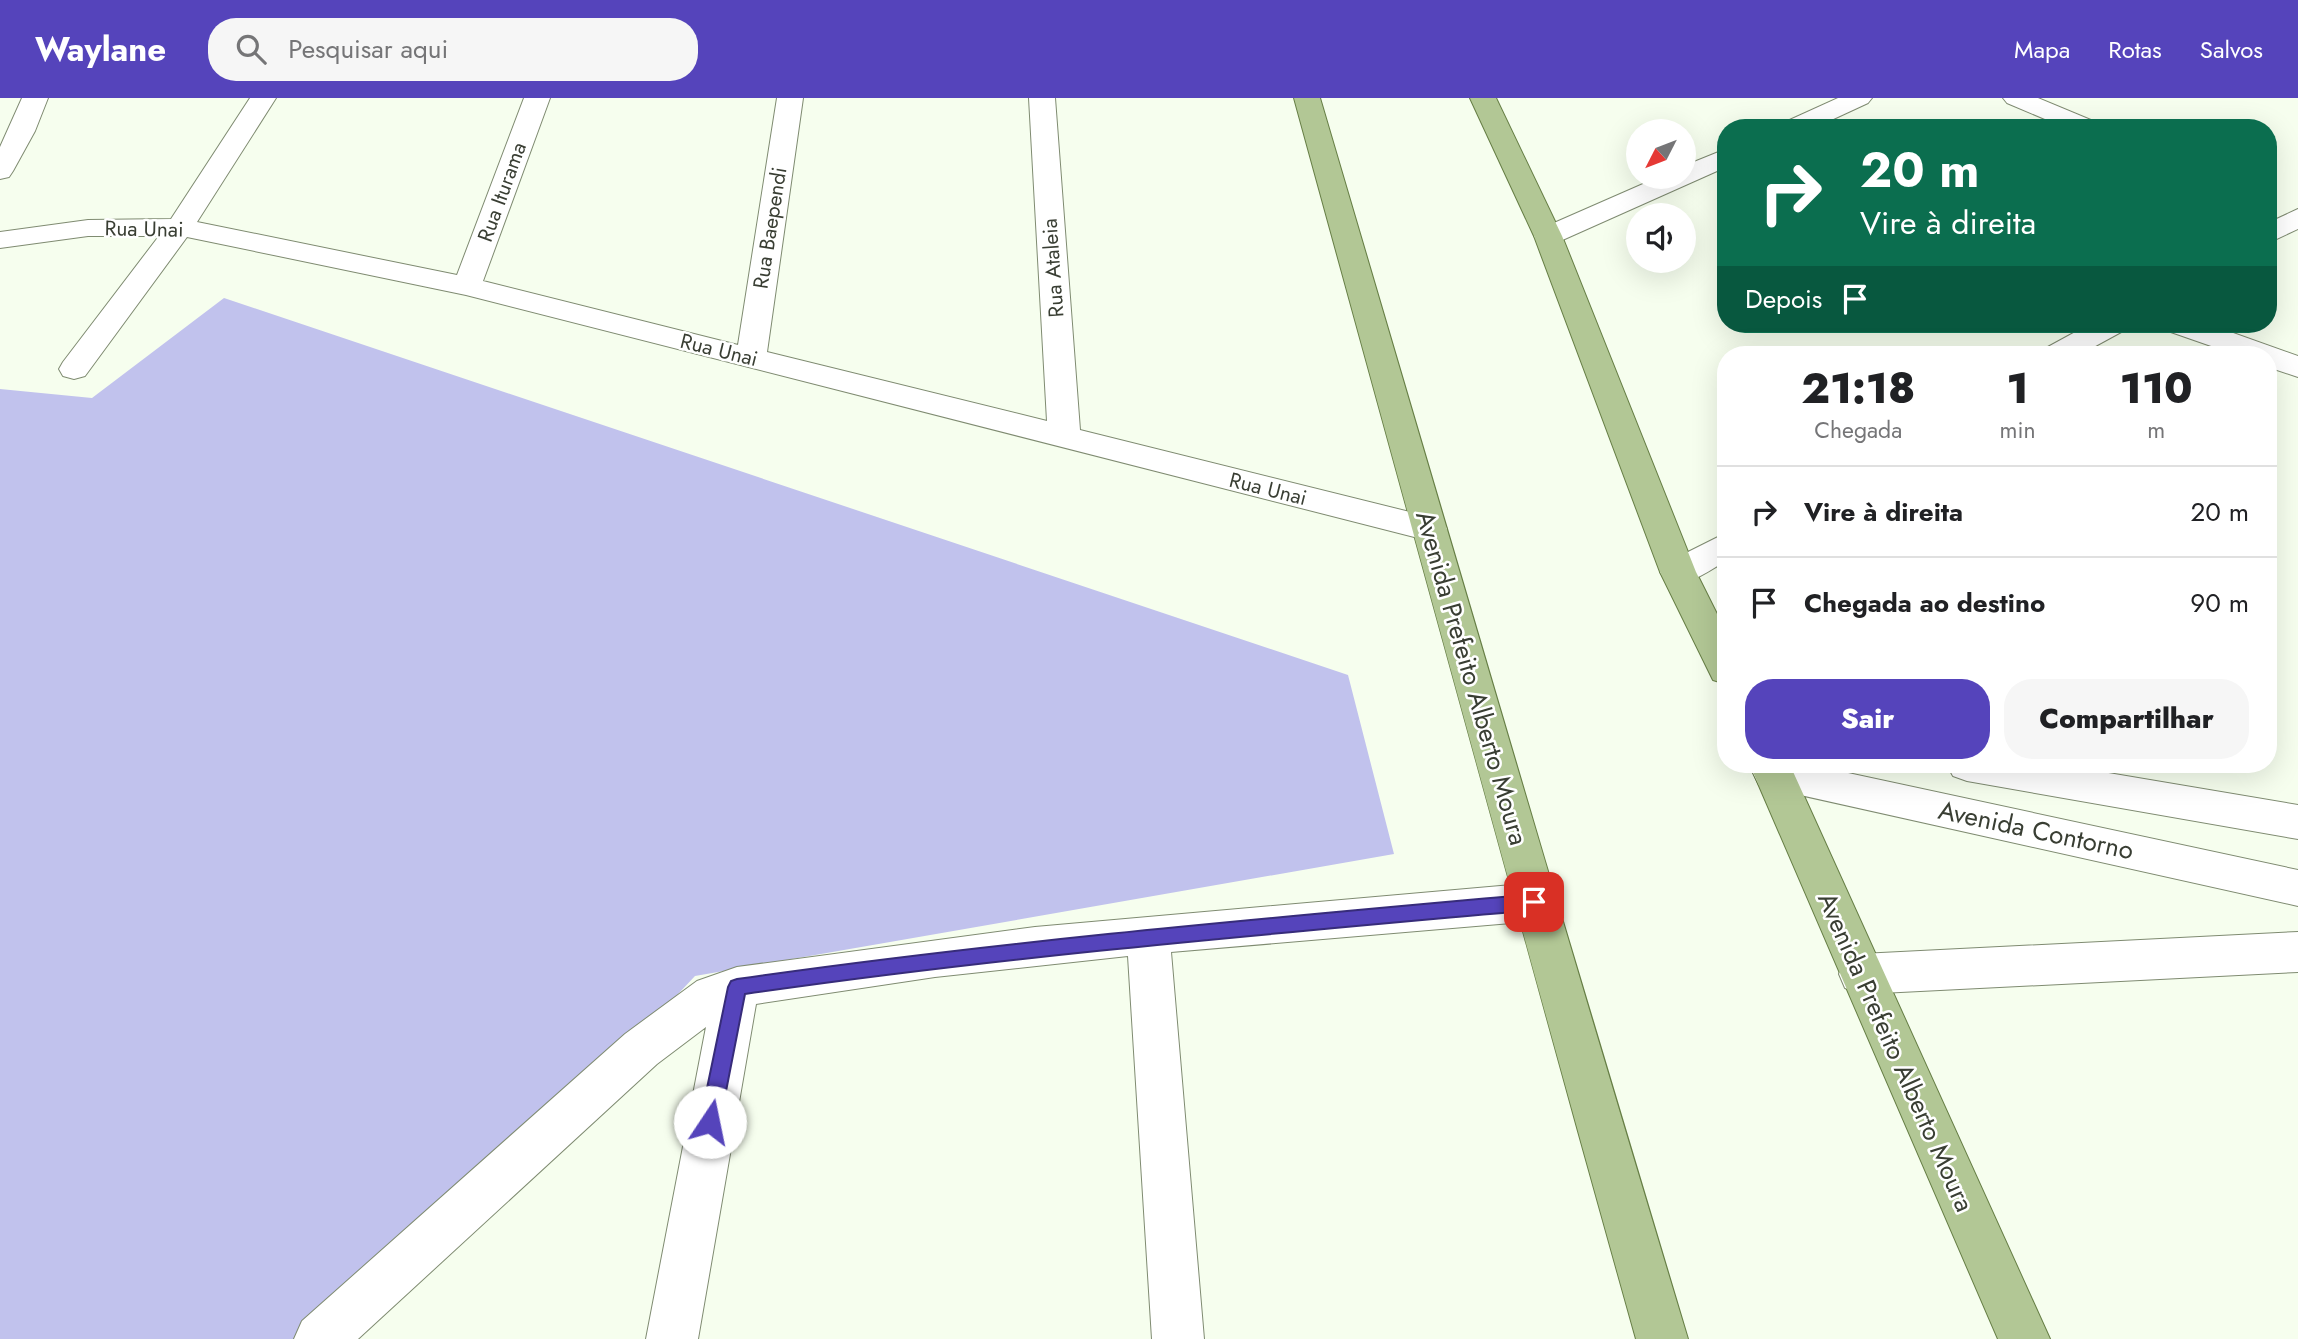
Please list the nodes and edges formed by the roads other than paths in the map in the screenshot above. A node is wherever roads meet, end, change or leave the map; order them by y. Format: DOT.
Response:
graph roads {
  1 [pos="35,98"];
  2 [pos="263,98"];
  3 [pos="537,98"];
  4 [pos="790,98"];
  5 [pos="1042,98"];
  6 [pos="1307,98"];
  7 [pos="1483,98"];
  8 [pos="1859,98"];
  9 [pos="2016,98"];
  10 [pos="1812,119"];
  11 [pos="2068,119"];
  12 [pos="1717,161"];
  13 [pos="1696,170"];
  14 [pos="0,171"];
  15 [pos="1653,189"];
  16 [pos="2277,204"];
  17 [pos="2298,215"];
  18 [pos="180,227"];
  19 [pos="2277,228"];
  20 [pos="1548,236"];
  21 [pos="0,240"];
  22 [pos="467,286"];
  23 [pos="2096,333"];
  24 [pos="2204,333"];
  25 [pos="2073,346"];
  26 [pos="2240,346"];
  27 [pos="751,358"];
  28 [pos="2277,360"];
  29 [pos="2298,367"];
  30 [pos="74,369"];
  31 [pos="1064,438"];
  32 [pos="1430,529"];
  33 [pos="1717,550"];
  34 [pos="1678,572"];
  35 [pos="1717,652"];
  36 [pos="1773,773"];
  37 [pos="1789,773"];
  38 [pos="2013,773"];
  39 [pos="2298,822"];
  40 [pos="2298,888"];
  41 [pos="1534,902"];
  42 [pos="1148,936"];
  43 [pos="2298,952"];
  44 [pos="1861,974"];
  45 [pos="737,987"];
  46 [pos="320,1339"];
  47 [pos="672,1339"];
  48 [pos="1178,1339"];
  49 [pos="1662,1339"];
  50 [pos="2024,1339"];
  1 -- 14 [label="street"];
  2 -- 18 [label="street"];
  3 -- 22 [label="street, Rua Iturama"];
  4 -- 27 [label="street, Rua Baependi"];
  5 -- 31 [label="street, Rua Ataleia"];
  6 -- 32 [label="main road, Avenida Prefeito Alberto Moura"];
  7 -- 20 [label="main road"];
  8 -- 10 [label="street"];
  9 -- 11 [label="street"];
  12 -- 13 [label="street"];
  15 -- 20 [label="street"];
  16 -- 17 [label="street"];
  17 -- 19 [label="street"];
  18 -- 21 [label="street, Rua Unai"];
  18 -- 22 [label="street, Rua Unai"];
  18 -- 30 [label="street"];
  20 -- 34 [label="main road"];
  22 -- 27 [label="street, Rua Unai"];
  23 -- 25 [label="street"];
  24 -- 26 [label="street"];
  27 -- 31 [label="street, Rua Unai"];
  28 -- 29 [label="street"];
  31 -- 32 [label="street, Rua Unai"];
  32 -- 41 [label="main road, Avenida Prefeito Alberto Moura"];
  33 -- 34 [label="street"];
  34 -- 35 [label="main road"];
  36 -- 44 [label="main road, Avenida Prefeito Alberto Moura"];
  37 -- 40 [label="street, Avenida Contorno"];
  38 -- 39 [label="street, Avenida Contorno"];
  41 -- 42 [label="street"];
  41 -- 49 [label="main road, Avenida Prefeito Alberto Moura"];
  42 -- 45 [label="street"];
  42 -- 48 [label="street"];
  43 -- 44 [label="street"];
  44 -- 50 [label="main road, Avenida Prefeito Alberto Moura"];
  45 -- 46 [label="street"];
  45 -- 47 [label="street"];
}
